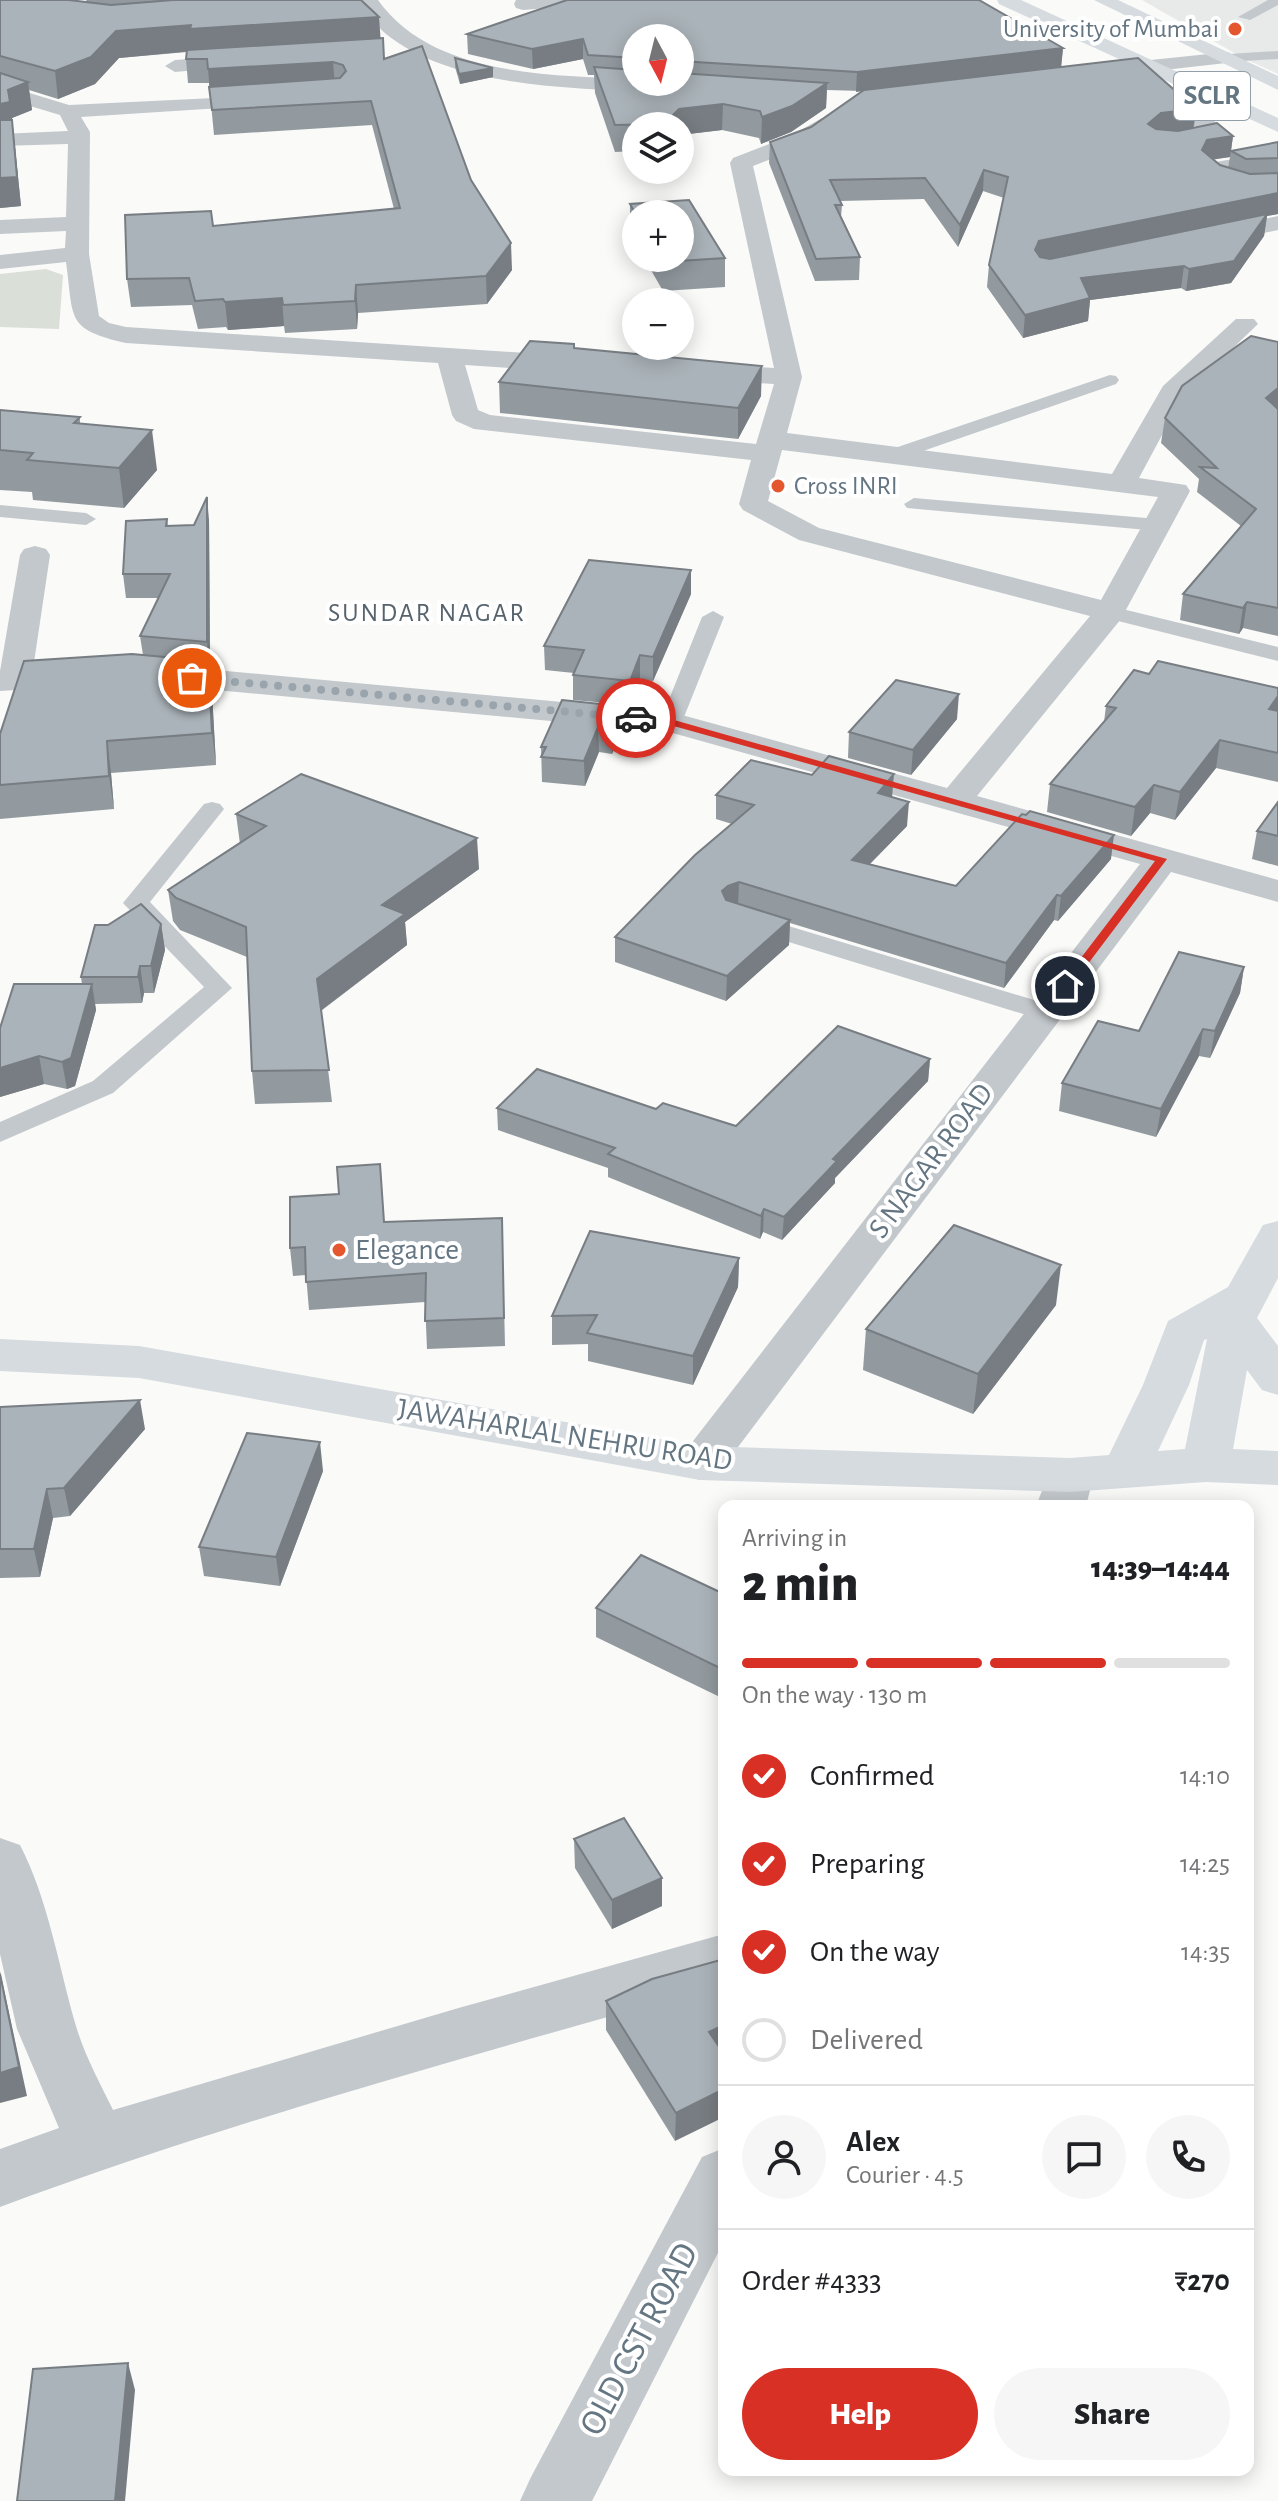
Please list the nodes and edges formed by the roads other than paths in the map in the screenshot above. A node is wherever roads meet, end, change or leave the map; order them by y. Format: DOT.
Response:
graph roads {
  1 [pos="574,0"];
  2 [pos="1006,0"];
  3 [pos="1040,0"];
  4 [pos="1278,0"];
  5 [pos="1094,3"];
  6 [pos="523,4"];
  7 [pos="369,8"];
  8 [pos="1245,17"];
  9 [pos="424,50"];
  10 [pos="394,52"];
  11 [pos="1278,55"];
  12 [pos="1228,58"];
  13 [pos="269,60"];
  14 [pos="175,66"];
  15 [pos="1147,66"];
  16 [pos="1086,73"];
  17 [pos="622,84"];
  18 [pos="1278,84"];
  19 [pos="0,90"];
  20 [pos="291,97"];
  21 [pos="1278,99"];
  22 [pos="845,108"];
  23 [pos="1238,108"];
  24 [pos="78,113"];
  25 [pos="1278,116"];
  26 [pos="1278,126"];
  27 [pos="0,133"];
  28 [pos="0,140"];
  29 [pos="1159,143"];
  30 [pos="1278,155"];
  31 [pos="1278,186"];
  32 [pos="1278,223"];
  33 [pos="77,224"];
  34 [pos="0,227"];
  35 [pos="1186,242"];
  36 [pos="77,254"];
  37 [pos="0,262"];
  38 [pos="1267,344"];
  39 [pos="449,356"];
  40 [pos="604,366"];
  41 [pos="681,370"];
  42 [pos="789,377"];
  43 [pos="1110,380"];
  44 [pos="771,447"];
  45 [pos="893,455"];
  46 [pos="1121,484"];
  47 [pos="914,504"];
  48 [pos="0,511"];
  49 [pos="86,519"];
  50 [pos="1158,525"];
  51 [pos="35,555"];
  52 [pos="1110,612"];
  53 [pos="713,617"];
  54 [pos="1278,654"];
  55 [pos="8,681"];
  56 [pos="671,722"];
  57 [pos="956,800"];
  58 [pos="212,809"];
  59 [pos="1162,859"];
  60 [pos="1278,891"];
  61 [pos="737,918"];
  62 [pos="1045,1012"];
  63 [pos="0,1133"];
  64 [pos="1278,1235"];
  65 [pos="1238,1309"];
  66 [pos="0,1355"];
  67 [pos="1278,1379"];
  68 [pos="700,1463"];
  69 [pos="1206,1465"];
  70 [pos="1278,1468"];
  71 [pos="1126,1469"];
  72 [pos="1066,1490"];
  73 [pos="0,1861"];
  74 [pos="718,1961"];
  75 [pos="96,2143"];
  76 [pos="0,2178"];
  77 [pos="718,2189"];
  78 [pos="555,2501"];
  1 -- 6 [label="street"];
  2 -- 15 [label="main road, SCLR"];
  3 -- 25 [label="main road"];
  4 -- 8 [label="lane"];
  5 -- 12 [label="main road, SCLR"];
  5 -- 21 [label="main road"];
  7 -- 9 [label="street"];
  9 -- 10 [label="street"];
  9 -- 17 [label="street"];
  11 -- 12 [label="lane"];
  12 -- 15 [label="street"];
  12 -- 18 [label="main road, SCLR"];
  13 -- 14 [label="street"];
  15 -- 16 [label="street"];
  15 -- 23 [label="main road, SCLR"];
  19 -- 24 [label="street"];
  20 -- 24 [label="street"];
  22 -- 42 [label="street"];
  23 -- 26 [label="main road, SCLR"];
  23 -- 29 [label="street"];
  24 -- 27 [label="street"];
  24 -- 28 [label="street"];
  24 -- 33 [label="street"];
  30 -- 31 [label="lane"];
  32 -- 35 [label="street"];
  33 -- 34 [label="street"];
  33 -- 36 [label="street"];
  36 -- 37 [label="street"];
  36 -- 39 [label="street"];
  38 -- 46 [label="street"];
  39 -- 40 [label="street"];
  39 -- 44 [label="street"];
  41 -- 42 [label="street"];
  42 -- 44 [label="street"];
  43 -- 45 [label="lane"];
  44 -- 45 [label="street"];
  44 -- 52 [label="street"];
  45 -- 46 [label="street"];
  46 -- 50 [label="street"];
  47 -- 50 [label="lane"];
  48 -- 49 [label="lane"];
  50 -- 52 [label="street"];
  51 -- 55 [label="street"];
  52 -- 54 [label="lane"];
  52 -- 57 [label="street"];
  53 -- 56 [label="lane"];
  55 -- 56 [label="street"];
  56 -- 57 [label="street"];
  57 -- 59 [label="street"];
  58 -- 63 [label="lane"];
  59 -- 60 [label="street"];
  59 -- 62 [label="street, S NAGAR ROAD"];
  61 -- 62 [label="lane"];
  62 -- 68 [label="street, S NAGAR ROAD"];
  64 -- 65 [label="main road"];
  65 -- 67 [label="main road"];
  65 -- 69 [label="main road"];
  65 -- 71 [label="main road"];
  66 -- 68 [label="main road, JAWAHARLAL NEHRU ROAD"];
  68 -- 72 [label="main road, JAWAHARLAL NEHRU ROAD"];
  69 -- 70 [label="main road, JAWAHARLAL NEHRU ROAD"];
  69 -- 71 [label="main road, JAWAHARLAL NEHRU ROAD"];
  71 -- 72 [label="main road, JAWAHARLAL NEHRU ROAD"];
  73 -- 75 [label="street"];
  74 -- 75 [label="street"];
  75 -- 76 [label="street"];
  77 -- 78 [label="street, OLD CST ROAD"];
}
